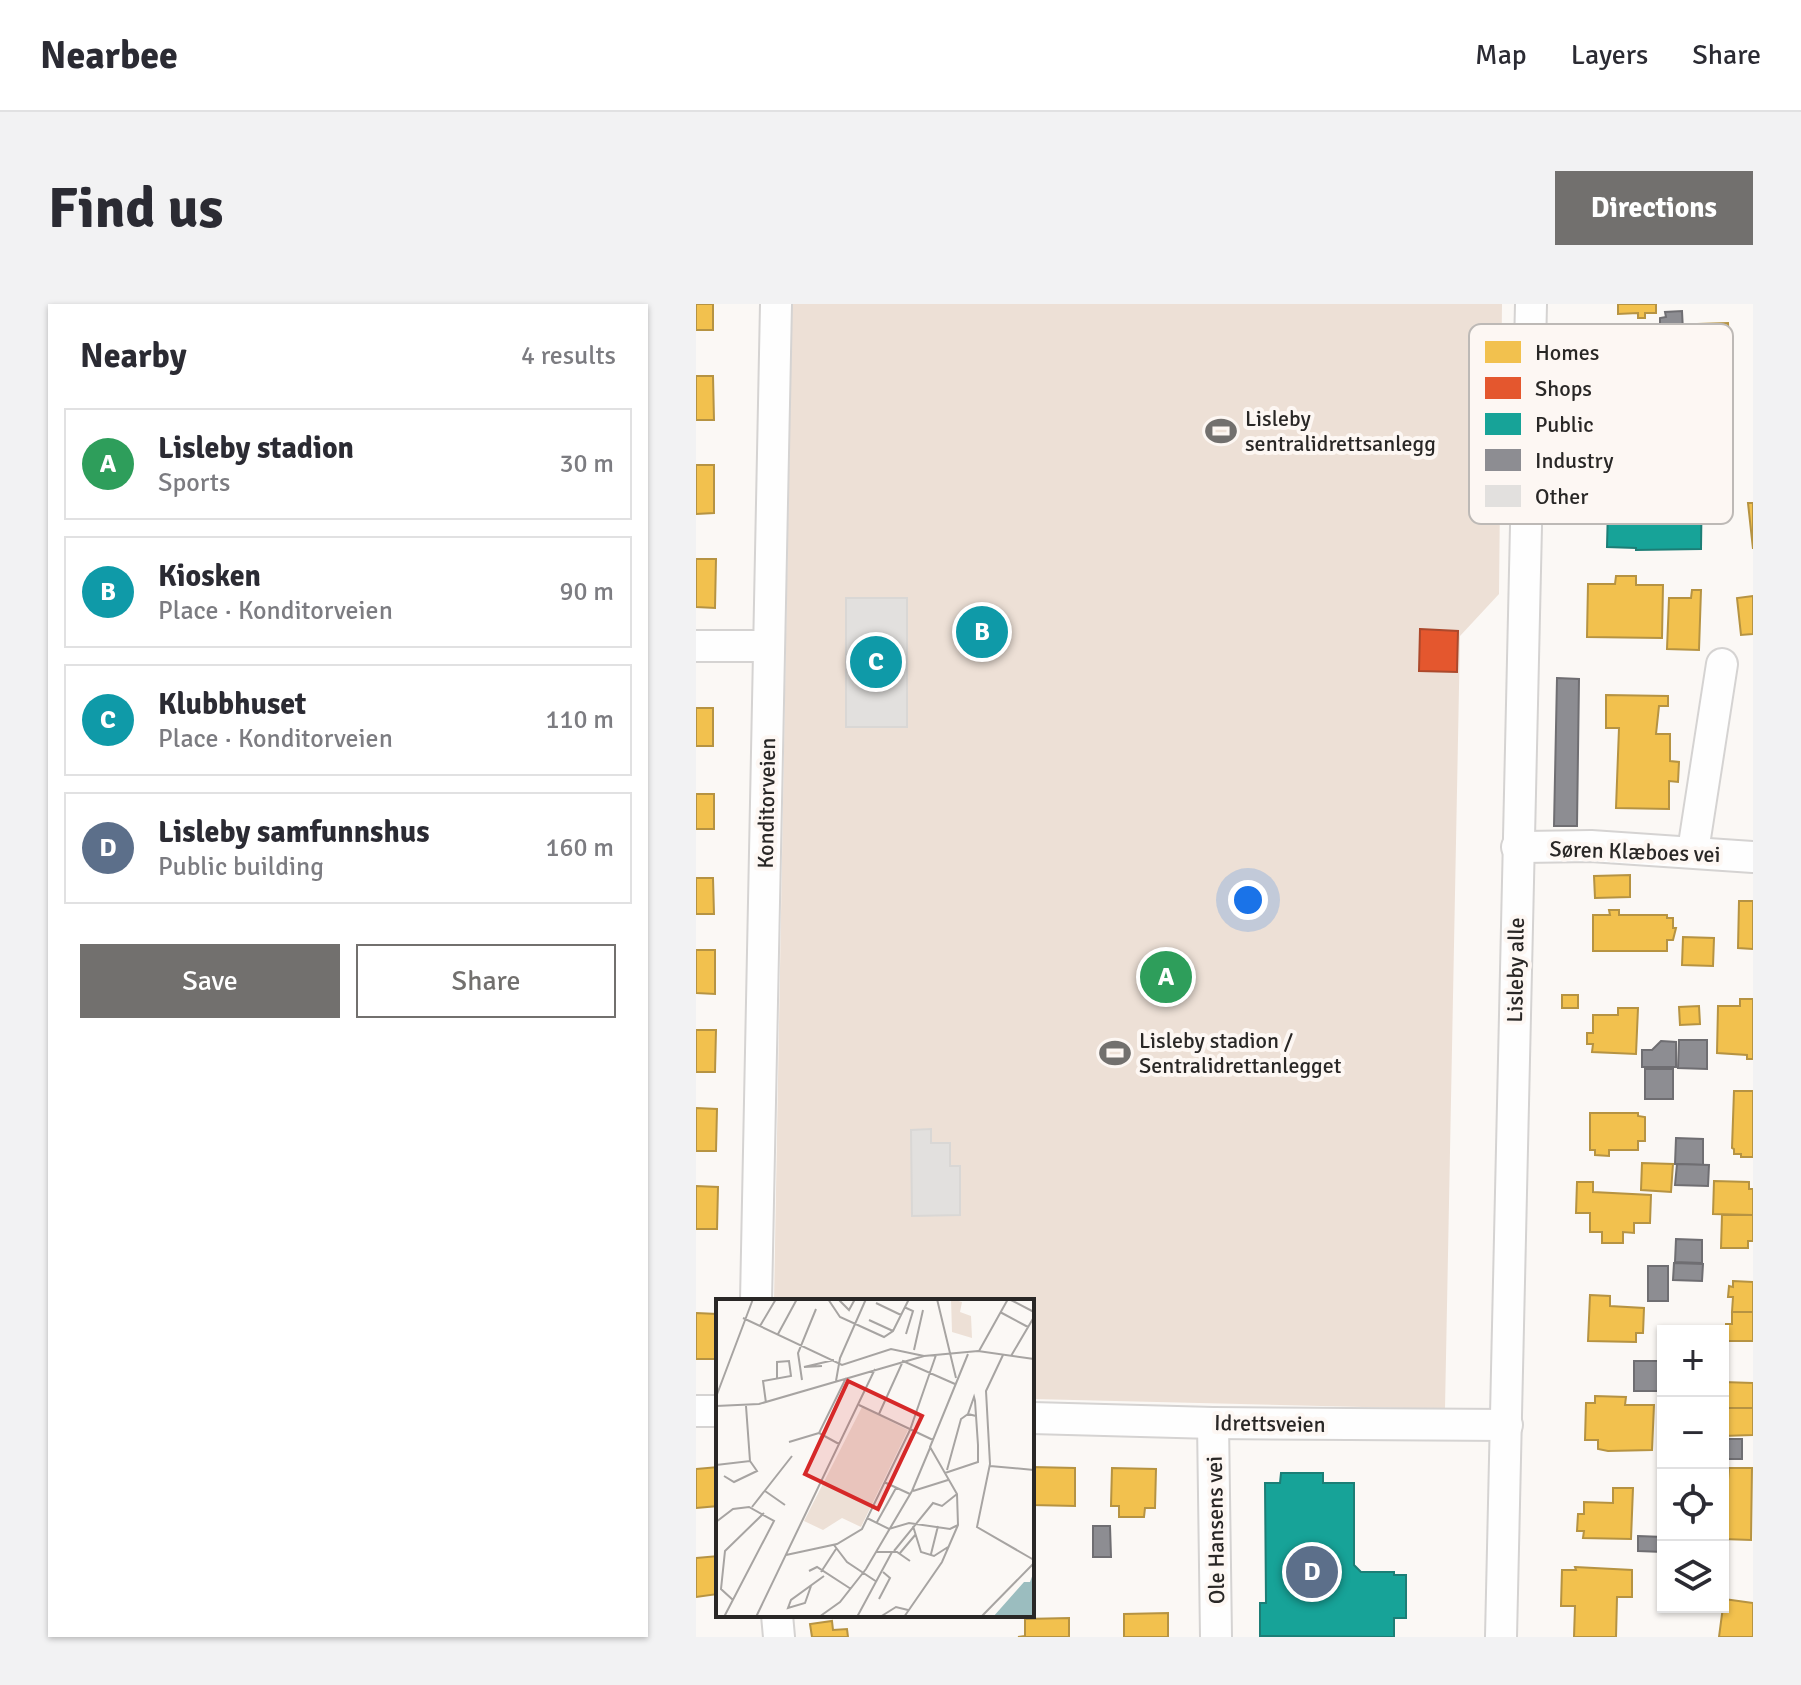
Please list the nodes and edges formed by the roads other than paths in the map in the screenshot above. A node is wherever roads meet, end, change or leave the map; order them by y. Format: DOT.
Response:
graph roads {
  1 [pos="776,304"];
  2 [pos="1531,304"];
  3 [pos="1530,324"];
  4 [pos="1525,524"];
  5 [pos="696,646"];
  6 [pos="769,646"];
  7 [pos="1722,664"];
  8 [pos="1517,847"];
  9 [pos="1693,851"];
  10 [pos="1753,857"];
  11 [pos="756,1299"];
  12 [pos="1034,1418"];
  13 [pos="1213,1423"];
  14 [pos="1507,1425"];
  15 [pos="777,1617"];
  16 [pos="779,1637"];
  17 [pos="1216,1637"];
  18 [pos="1501,1637"];
  1 -- 6 [label="street, Konditorveien"];
  2 -- 3 [label="street, Lisleby alle"];
  4 -- 8 [label="street, Lisleby alle"];
  5 -- 6 [label="street"];
  6 -- 11 [label="street, Konditorveien"];
  7 -- 9 [label="street"];
  8 -- 9 [label="street, Søren Klæboes vei"];
  8 -- 14 [label="street, Lisleby alle"];
  9 -- 10 [label="street, Søren Klæboes vei"];
  12 -- 13 [label="street, Idrettsveien"];
  13 -- 14 [label="street, Idrettsveien"];
  13 -- 17 [label="street, Ole Hansens vei"];
  14 -- 18 [label="street, Lisleby alle"];
  15 -- 16 [label="street"];
}
